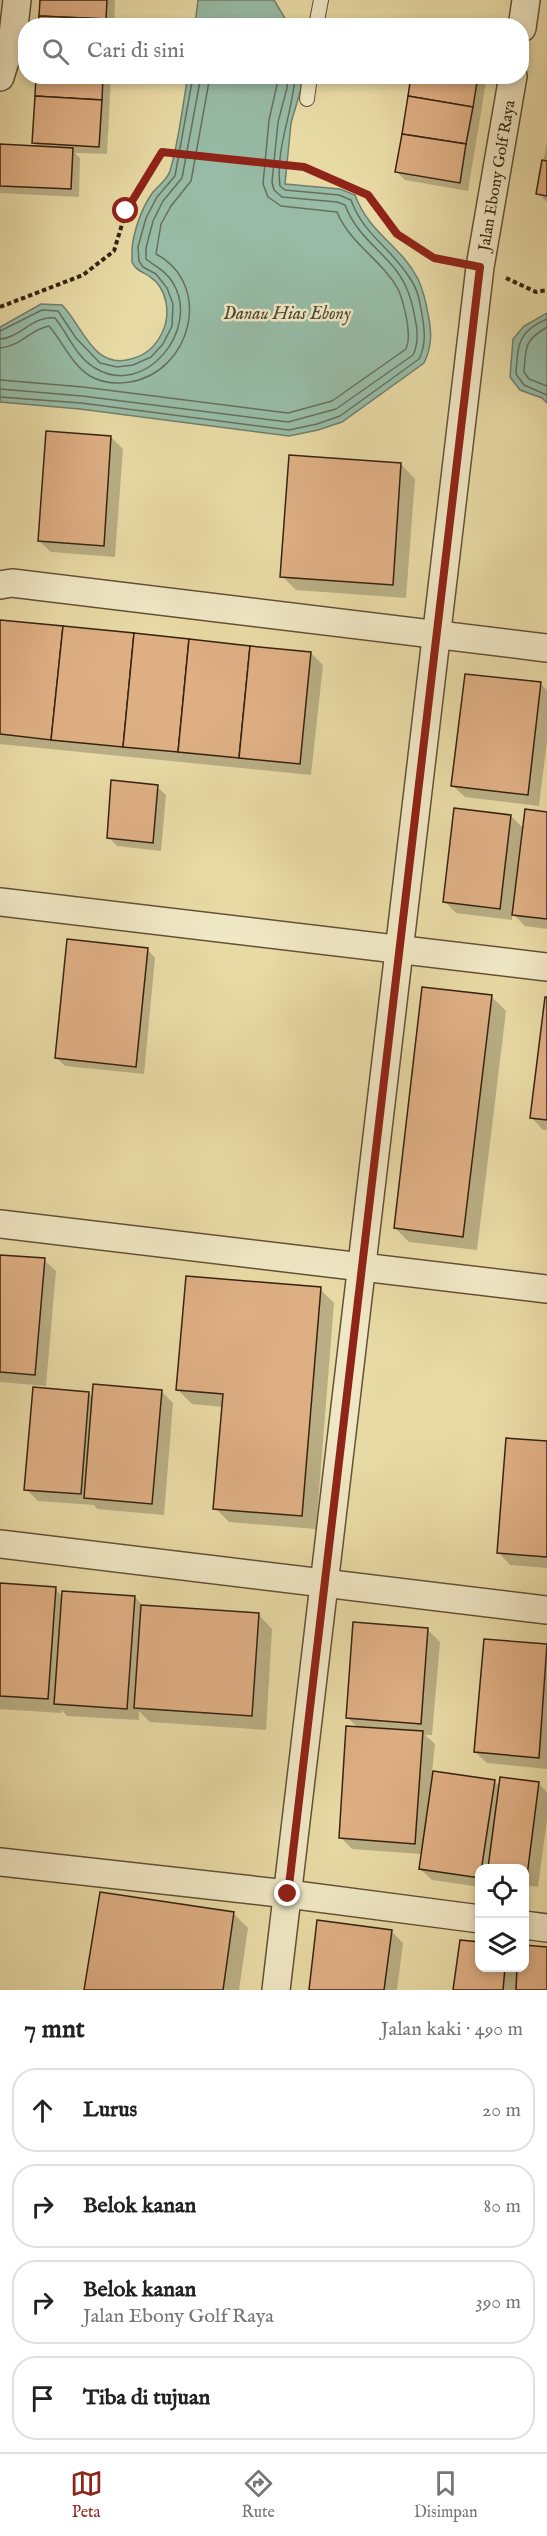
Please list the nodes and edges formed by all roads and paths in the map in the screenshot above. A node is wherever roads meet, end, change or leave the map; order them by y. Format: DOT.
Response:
graph roads {
  1 [pos="18,0"];
  2 [pos="321,0"];
  3 [pos="526,0"];
  4 [pos="318,18"];
  5 [pos="523,18"];
  6 [pos="0,77"];
  7 [pos="309,84"];
  8 [pos="512,84"];
  9 [pos="307,99"];
  10 [pos="480,267"];
  11 [pos="547,291"];
  12 [pos="0,307"];
  13 [pos="0,585"];
  14 [pos="436,635"];
  15 [pos="547,648"];
  16 [pos="0,902"];
  17 [pos="400,948"];
  18 [pos="547,967"];
  19 [pos="0,1224"];
  20 [pos="362,1267"];
  21 [pos="547,1288"];
  22 [pos="0,1544"];
  23 [pos="324,1583"];
  24 [pos="547,1610"];
  25 [pos="0,1862"];
  26 [pos="288,1894"];
  27 [pos="475,1918"];
  28 [pos="529,1926"];
  29 [pos="547,1928"];
  30 [pos="276,1990"];
  1 -- 6 [label="street"];
  2 -- 4 [label="lane"];
  3 -- 5 [label="street"];
  7 -- 9 [label="lane"];
  8 -- 10 [label="street, Jalan Ebony Golf Raya"];
  10 -- 11 [label="path"];
  10 -- 12 [label="path"];
  10 -- 14 [label="street, Jalan Ebony Golf Raya"];
  13 -- 14 [label="street"];
  14 -- 15 [label="street"];
  14 -- 17 [label="street, Jalan Ebony Golf Raya"];
  16 -- 17 [label="street"];
  17 -- 18 [label="street"];
  17 -- 20 [label="street, Jalan Ebony Golf Raya"];
  19 -- 20 [label="street"];
  20 -- 21 [label="street"];
  20 -- 23 [label="street, Jalan Ebony Golf Raya"];
  22 -- 23 [label="street"];
  23 -- 24 [label="street"];
  23 -- 26 [label="street, Jalan Ebony Golf Raya"];
  25 -- 26 [label="street"];
  26 -- 27 [label="street"];
  26 -- 30 [label="street, Jalan Ebony Golf Raya"];
  28 -- 29 [label="street"];
}
